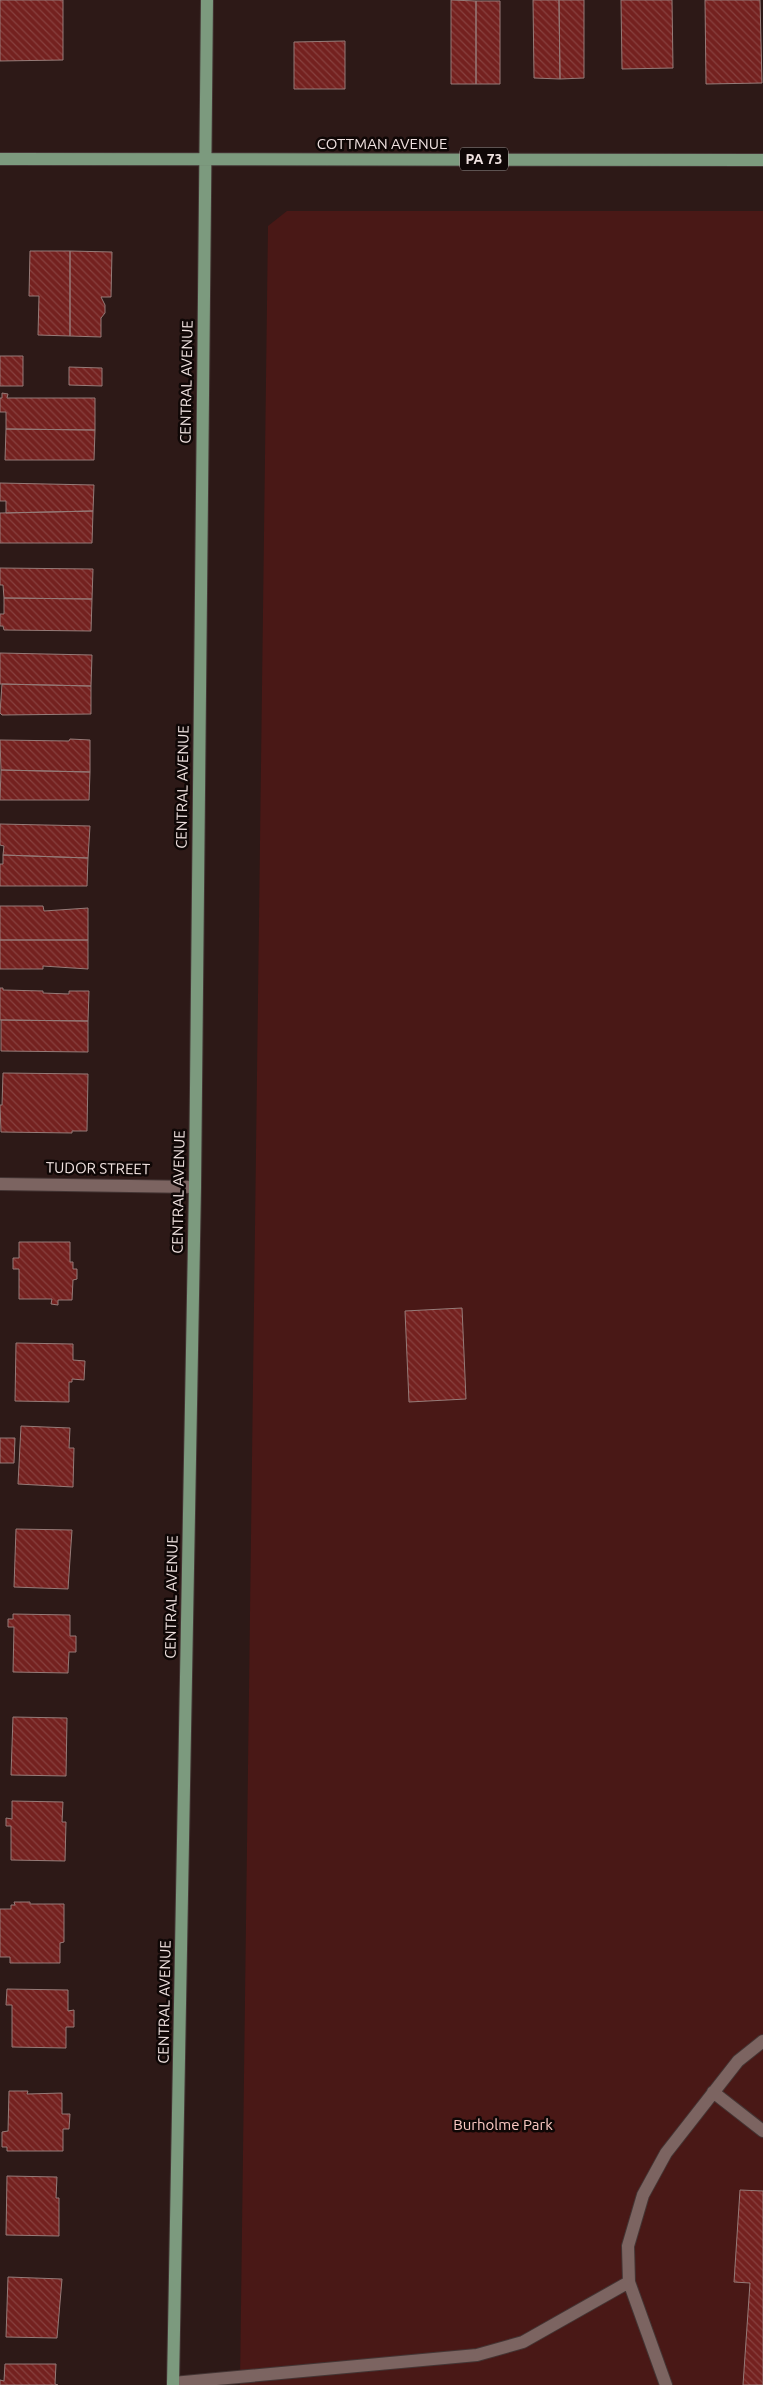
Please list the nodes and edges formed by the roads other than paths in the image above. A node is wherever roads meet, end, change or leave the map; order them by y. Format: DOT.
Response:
graph roads {
  1 [pos="207,0"];
  2 [pos="205,158"];
  3 [pos="0,159"];
  4 [pos="763,160"];
  5 [pos="0,1184"];
  6 [pos="195,1187"];
  7 [pos="763,2041"];
  8 [pos="713,2092"];
  9 [pos="763,2131"];
  10 [pos="629,2282"];
  11 [pos="173,2384"];
  12 [pos="666,2385"];
  1 -- 2 [label="main road, CENTRAL AVENUE"];
  2 -- 3 [label="main road, COTTMAN AVENUE / PA 73"];
  2 -- 4 [label="main road, COTTMAN AVENUE / PA 73"];
  2 -- 6 [label="main road, CENTRAL AVENUE"];
  5 -- 6 [label="street, TUDOR STREET"];
  6 -- 11 [label="main road, CENTRAL AVENUE"];
  7 -- 8 [label="street"];
  8 -- 9 [label="street"];
  8 -- 10 [label="street"];
  10 -- 11 [label="street"];
  10 -- 12 [label="street"];
}
